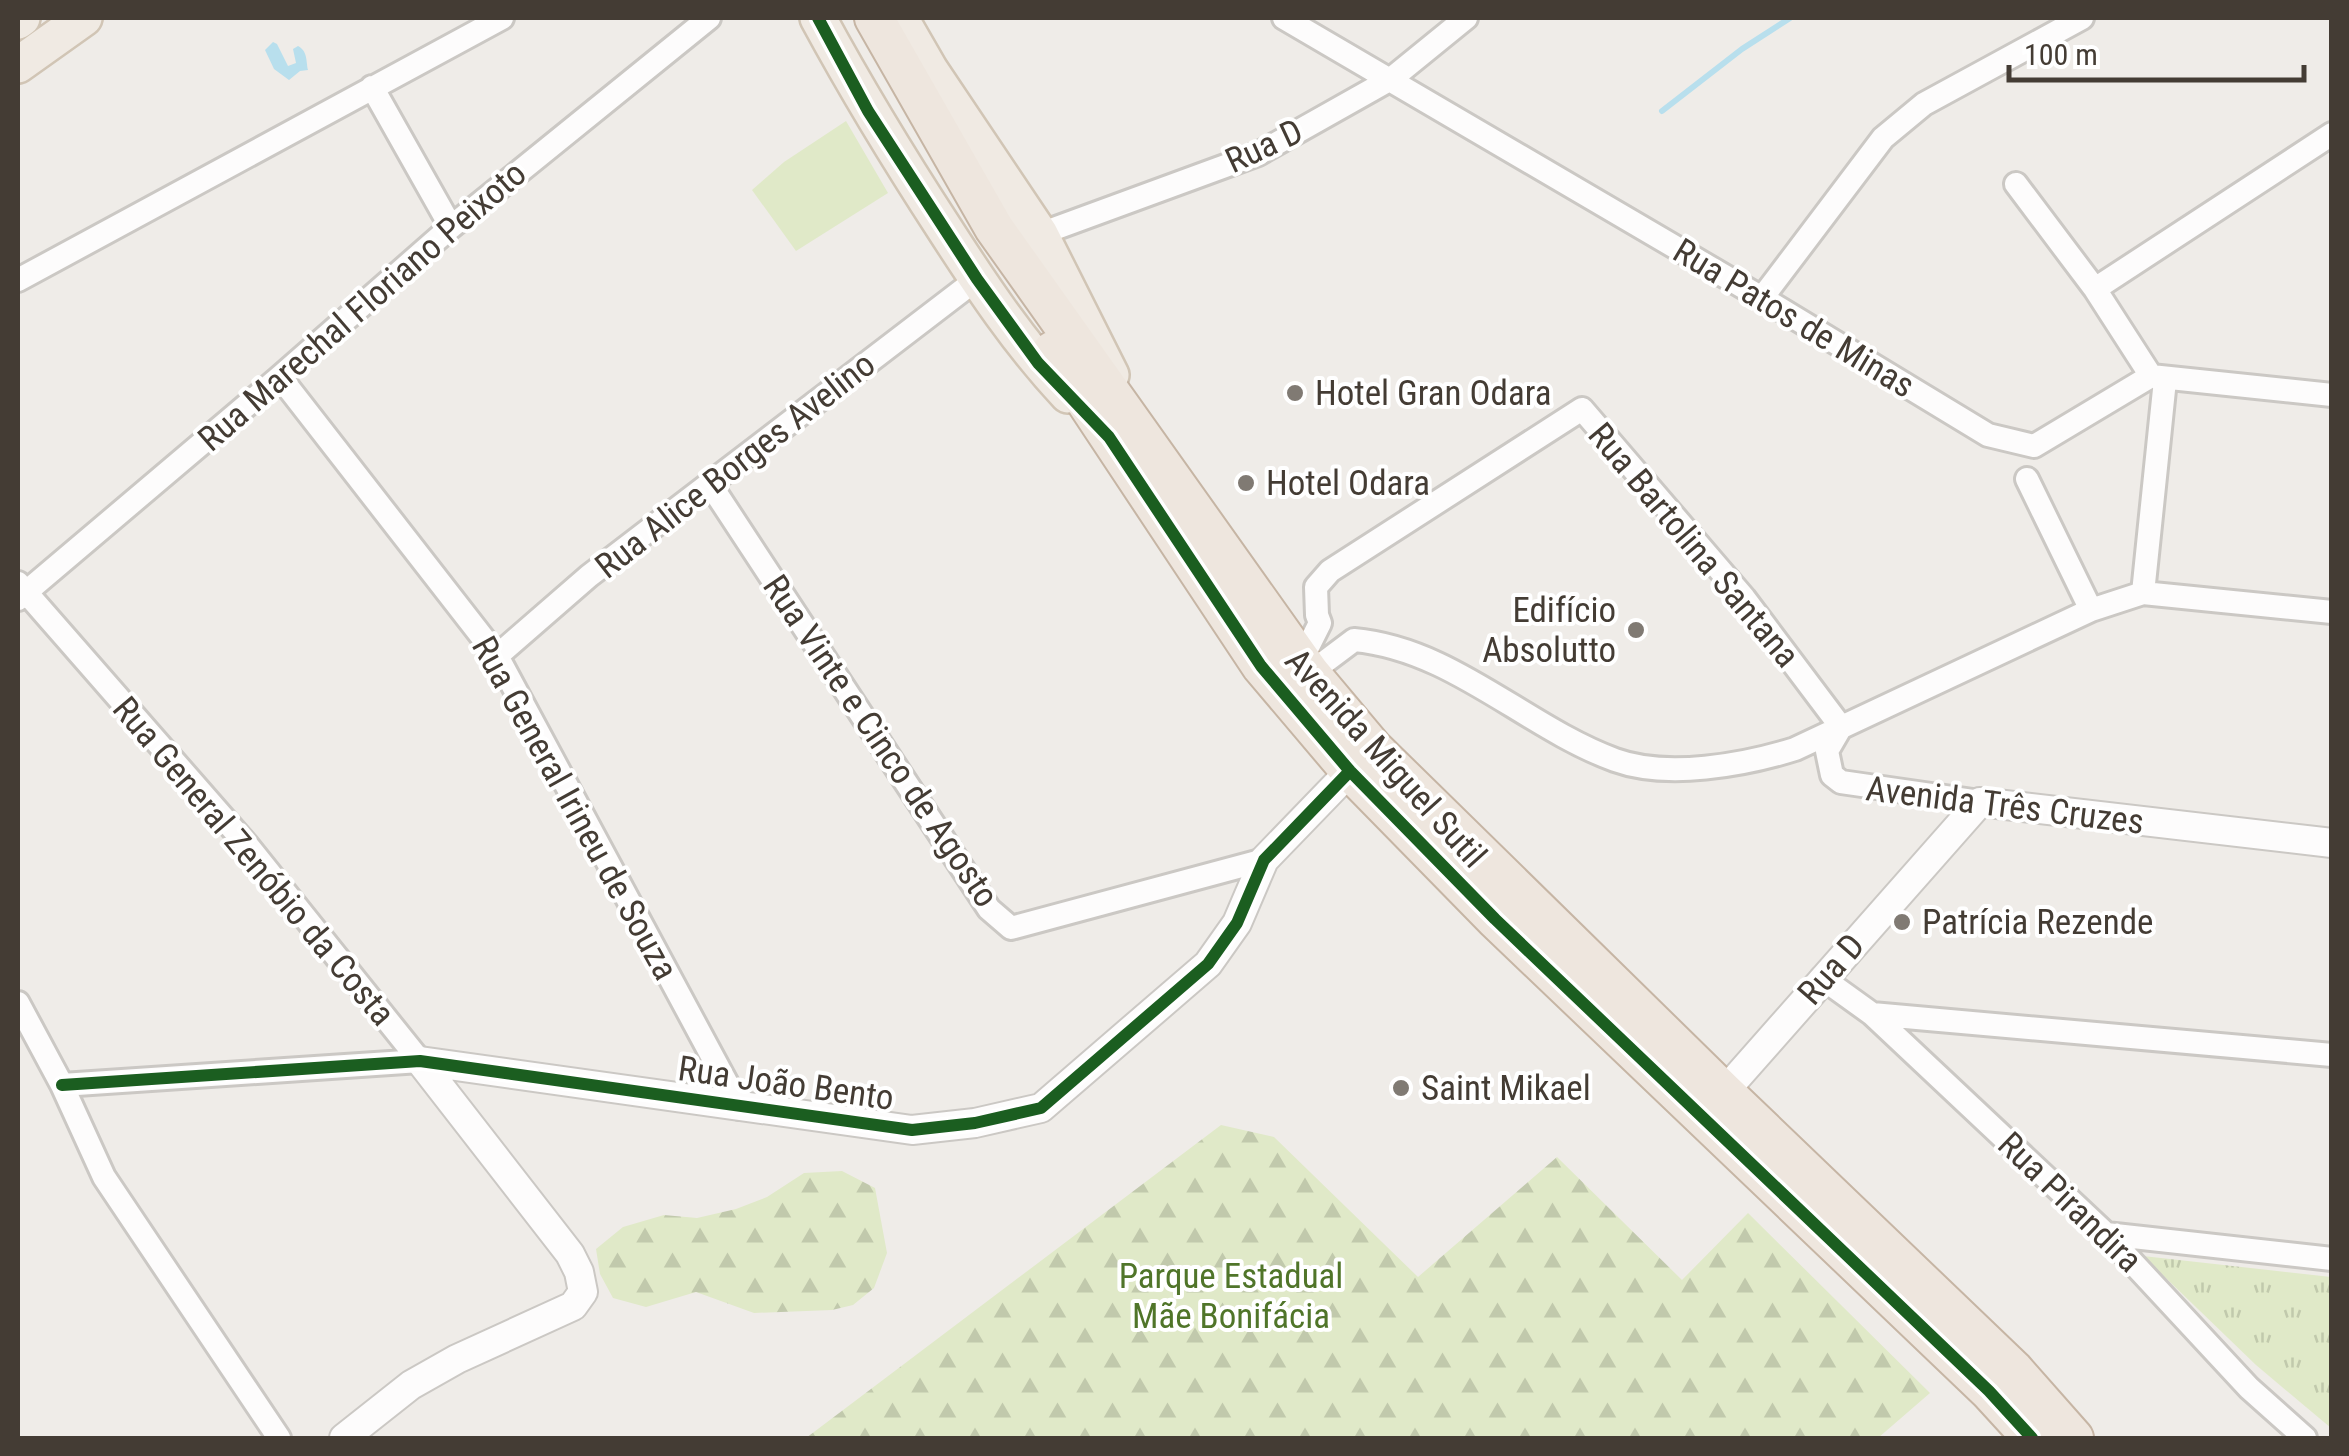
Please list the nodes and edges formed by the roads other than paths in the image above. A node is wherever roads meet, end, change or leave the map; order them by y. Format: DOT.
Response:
graph roads {
  1 [pos="84,18"];
  2 [pos="502,18"];
  3 [pos="709,18"];
  4 [pos="818,18"];
  5 [pos="845,18"];
  6 [pos="874,18"];
  7 [pos="900,18"];
  8 [pos="1284,18"];
  9 [pos="1466,18"];
  10 [pos="2082,18"];
  11 [pos="18,66"];
  12 [pos="1391,79"];
  13 [pos="372,87"];
  14 [pos="2332,134"];
  15 [pos="2016,184"];
  16 [pos="451,226"];
  17 [pos="1040,234"];
  18 [pos="977,279"];
  19 [pos="18,280"];
  20 [pos="2095,289"];
  21 [pos="1762,298"];
  22 [pos="280,377"];
  23 [pos="2158,378"];
  24 [pos="2332,395"];
  25 [pos="1120,430"];
  26 [pos="2027,479"];
  27 [pos="710,484"];
  28 [pos="20,591"];
  29 [pos="2142,592"];
  30 [pos="2092,610"];
  31 [pos="2332,612"];
  32 [pos="1320,623"];
  33 [pos="1354,640"];
  34 [pos="497,656"];
  35 [pos="1305,667"];
  36 [pos="1841,727"];
  37 [pos="1350,771"];
  38 [pos="1980,802"];
  39 [pos="2332,843"];
  40 [pos="1264,860"];
  41 [pos="1822,978"];
  42 [pos="18,1003"];
  43 [pos="1872,1014"];
  44 [pos="2332,1055"];
  45 [pos="420,1061"];
  46 [pos="62,1086"];
  47 [pos="1724,1092"];
  48 [pos="740,1108"];
  49 [pos="2106,1234"];
  50 [pos="2332,1259"];
  51 [pos="279,1438"];
  52 [pos="344,1438"];
  53 [pos="2032,1438"];
  54 [pos="2074,1438"];
  55 [pos="2305,1438"];
  1 -- 11 [label="main road"];
  2 -- 13 [label="street"];
  3 -- 16 [label="street, Rua Marechal Floriano Peixoto"];
  4 -- 18 [label="main road, Avenida Miguel Sutil"];
  5 -- 25 [label="highway"];
  6 -- 25 [label="highway"];
  7 -- 17 [label="main road, Avenida Miguel Sutil"];
  8 -- 12 [label="street, Rua Patos de Minas"];
  9 -- 12 [label="street, Rua D"];
  10 -- 21 [label="street"];
  12 -- 17 [label="street, Rua D"];
  12 -- 21 [label="street, Rua Patos de Minas"];
  13 -- 16 [label="street"];
  13 -- 19 [label="street"];
  14 -- 20 [label="street"];
  15 -- 20 [label="street"];
  16 -- 22 [label="street, Rua Marechal Floriano Peixoto"];
  17 -- 25 [label="main road, Avenida Miguel Sutil"];
  18 -- 25 [label="main road, Avenida Miguel Sutil"];
  18 -- 27 [label="street, Rua Alice Borges Avelino"];
  20 -- 23 [label="street"];
  21 -- 23 [label="street, Rua Patos de Minas"];
  22 -- 28 [label="street, Rua Marechal Floriano Peixoto"];
  22 -- 34 [label="street, Rua General Irineu de Souza"];
  23 -- 24 [label="street"];
  23 -- 29 [label="street"];
  25 -- 35 [label="highway, Avenida Miguel Sutil"];
  25 -- 37 [label="highway, Avenida Miguel Sutil"];
  26 -- 30 [label="street"];
  27 -- 34 [label="street, Rua Alice Borges Avelino"];
  27 -- 40 [label="street, Rua Vinte e Cinco de Agosto"];
  28 -- 45 [label="street, Rua General Zenóbio da Costa"];
  29 -- 30 [label="street"];
  29 -- 31 [label="street"];
  30 -- 36 [label="street"];
  32 -- 33 [label="street"];
  32 -- 35 [label="street, Rua Bartolina Santana"];
  32 -- 36 [label="street, Rua Bartolina Santana"];
  33 -- 35 [label="street"];
  33 -- 36 [label="street, Avenida Três Cruzes"];
  34 -- 48 [label="street, Rua General Irineu de Souza"];
  35 -- 47 [label="highway, Avenida Miguel Sutil"];
  36 -- 38 [label="street, Avenida Três Cruzes"];
  37 -- 40 [label="street, Rua João Bento"];
  37 -- 53 [label="highway, Avenida Miguel Sutil"];
  38 -- 39 [label="street, Avenida Três Cruzes"];
  38 -- 41 [label="street, Rua D"];
  40 -- 48 [label="street, Rua João Bento"];
  41 -- 43 [label="street, Rua Pirandira"];
  41 -- 47 [label="street, Rua D"];
  42 -- 46 [label="street"];
  43 -- 44 [label="street"];
  43 -- 49 [label="street, Rua Pirandira"];
  45 -- 46 [label="street, Rua João Bento"];
  45 -- 48 [label="street, Rua João Bento"];
  45 -- 52 [label="street, Rua General Zenóbio da Costa"];
  46 -- 51 [label="street"];
  47 -- 54 [label="highway, Avenida Miguel Sutil"];
  49 -- 50 [label="street"];
  49 -- 55 [label="street, Rua Pirandira"];
}
